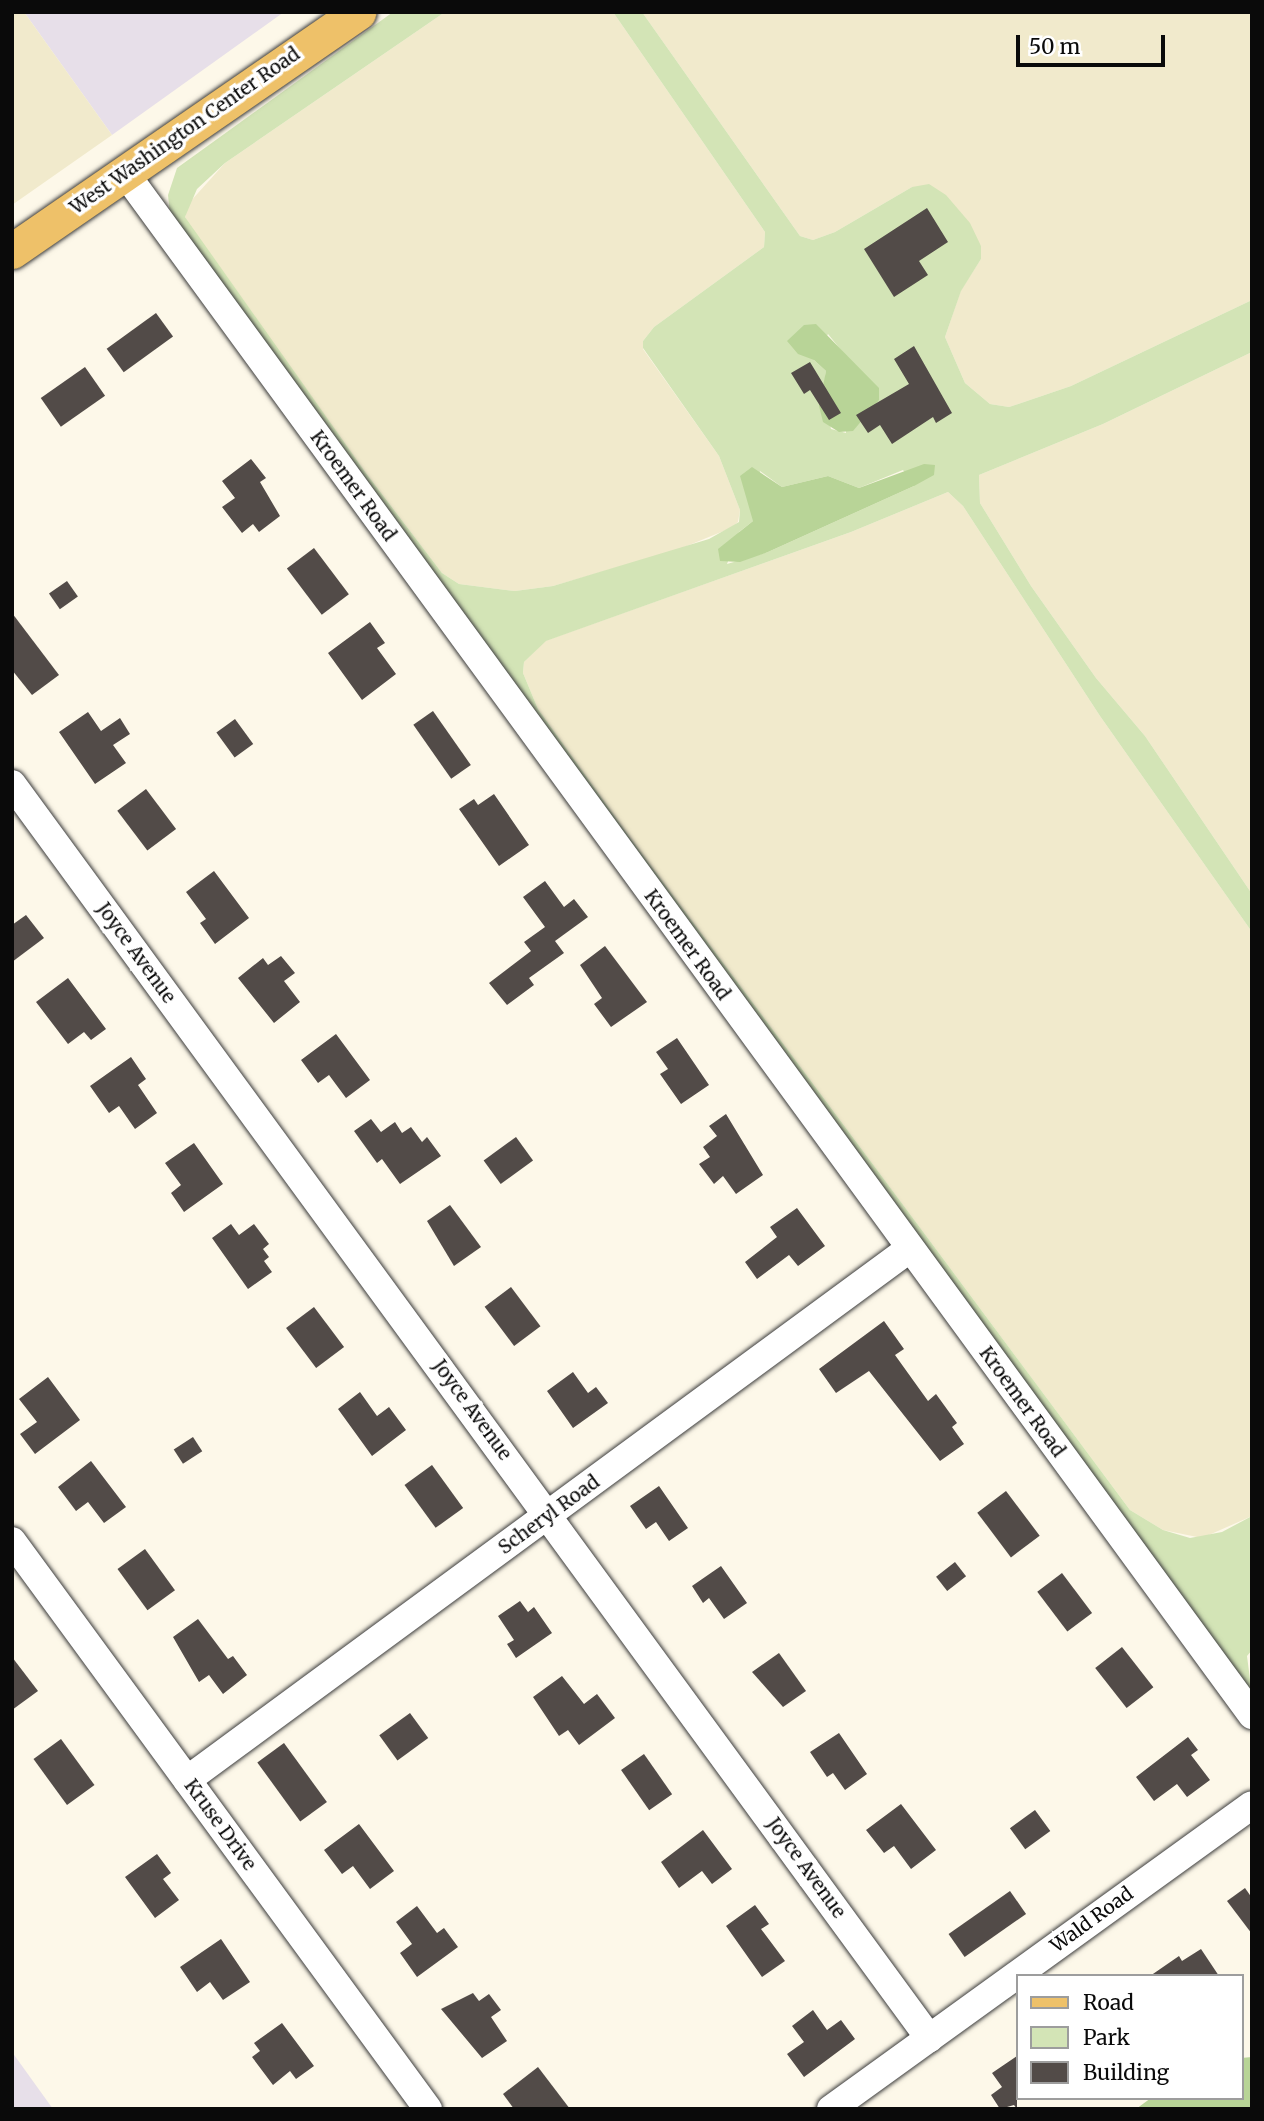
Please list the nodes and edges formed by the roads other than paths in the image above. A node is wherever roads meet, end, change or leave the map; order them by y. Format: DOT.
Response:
graph roads {
  1 [pos="359,12"];
  2 [pos="125,173"];
  3 [pos="12,251"];
  4 [pos="12,784"];
  5 [pos="909,1249"];
  6 [pos="550,1515"];
  7 [pos="12,1541"];
  8 [pos="1252,1715"];
  9 [pos="187,1780"];
  10 [pos="1252,1805"];
  11 [pos="1018,1974"];
  12 [pos="1016,1975"];
  13 [pos="929,2038"];
  14 [pos="428,2109"];
  15 [pos="831,2109"];
  1 -- 2 [label="main road, West Washington Center Road"];
  2 -- 3 [label="main road, West Washington Center Road"];
  2 -- 5 [label="street, Kroemer Road"];
  4 -- 6 [label="street, Joyce Avenue"];
  5 -- 6 [label="street, Scheryl Road"];
  5 -- 8 [label="street, Kroemer Road"];
  6 -- 9 [label="street, Scheryl Road"];
  6 -- 13 [label="street, Joyce Avenue"];
  7 -- 9 [label="street, Kruse Drive"];
  9 -- 14 [label="street, Kruse Drive"];
  10 -- 11 [label="street, Wald Road"];
  12 -- 13 [label="street, Wald Road"];
  13 -- 15 [label="street, Wald Road"];
}
